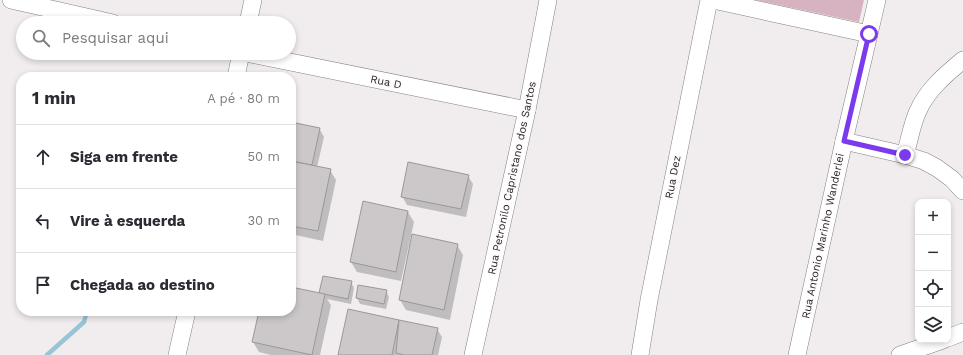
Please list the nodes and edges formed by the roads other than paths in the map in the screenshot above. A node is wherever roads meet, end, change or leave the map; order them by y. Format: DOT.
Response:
graph roads {
  1 [pos="11,0"];
  2 [pos="253,0"];
  3 [pos="548,0"];
  4 [pos="709,0"];
  5 [pos="713,0"];
  6 [pos="877,0"];
  7 [pos="82,16"];
  8 [pos="250,16"];
  9 [pos="869,34"];
  10 [pos="240,60"];
  11 [pos="281,60"];
  12 [pos="963,60"];
  13 [pos="237,72"];
  14 [pos="527,110"];
  15 [pos="844,141"];
  16 [pos="905,155"];
  17 [pos="963,191"];
  18 [pos="186,316"];
  19 [pos="963,332"];
  20 [pos="951,337"];
  21 [pos="934,343"];
  22 [pos="177,355"];
  23 [pos="473,355"];
  24 [pos="640,355"];
  25 [pos="797,355"];
  26 [pos="900,355"];
  1 -- 7 [label="street"];
  2 -- 8 [label="street"];
  3 -- 14 [label="street, Rua Petronilo Capristano dos Santos"];
  4 -- 24 [label="street, Rua Dez"];
  5 -- 9 [label="street"];
  6 -- 9 [label="street, Rua Antonio Marinho Wanderlei"];
  9 -- 15 [label="street, Rua Antonio Marinho Wanderlei"];
  10 -- 13 [label="street"];
  11 -- 14 [label="street, Rua D"];
  12 -- 16 [label="street"];
  14 -- 23 [label="street, Rua Petronilo Capristano dos Santos"];
  15 -- 16 [label="street"];
  15 -- 25 [label="street, Rua Antonio Marinho Wanderlei"];
  16 -- 17 [label="street"];
  18 -- 22 [label="street"];
  19 -- 20 [label="street"];
  21 -- 26 [label="street"];
}
